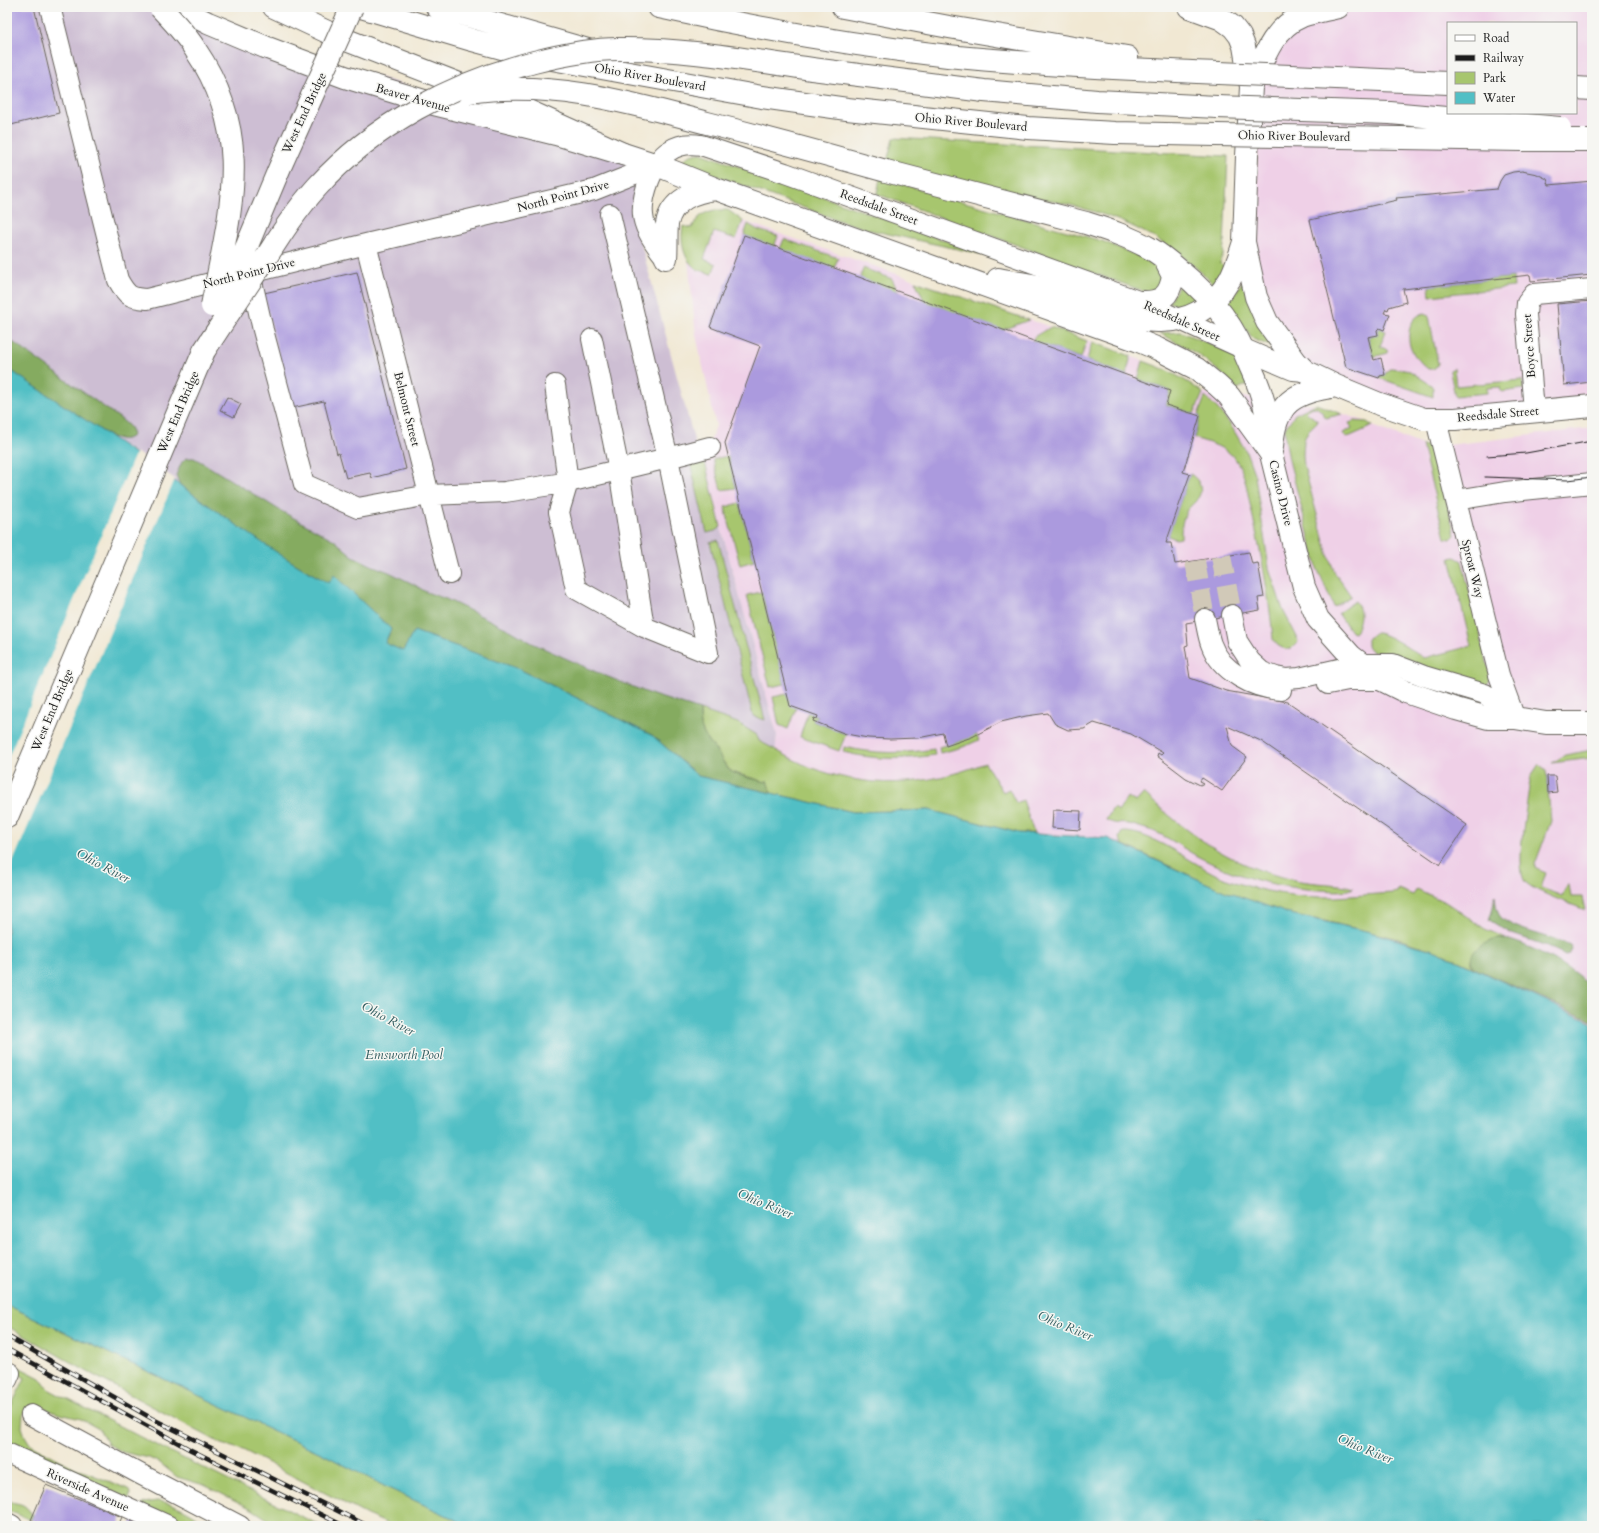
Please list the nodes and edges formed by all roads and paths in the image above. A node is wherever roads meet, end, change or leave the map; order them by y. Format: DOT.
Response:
graph roads {
  1 [pos="50,7"];
  2 [pos="160,7"];
  3 [pos="176,7"];
  4 [pos="274,7"];
  5 [pos="352,7"];
  6 [pos="361,7"];
  7 [pos="437,7"];
  8 [pos="659,7"];
  9 [pos="843,7"];
  10 [pos="1189,7"];
  11 [pos="1338,7"];
  12 [pos="1219,73"];
  13 [pos="1447,83"];
  14 [pos="1251,87"];
  15 [pos="1577,88"];
  16 [pos="1592,88"];
  17 [pos="762,97"];
  18 [pos="432,100"];
  19 [pos="1592,131"];
  20 [pos="1592,140"];
  21 [pos="624,154"];
  22 [pos="658,165"];
  23 [pos="716,189"];
  24 [pos="610,214"];
  25 [pos="1244,242"];
  26 [pos="366,244"];
  27 [pos="666,258"];
  28 [pos="1164,258"];
  29 [pos="943,270"];
  30 [pos="250,273"];
  31 [pos="1592,288"];
  32 [pos="1142,302"];
  33 [pos="1213,302"];
  34 [pos="1180,319"];
  35 [pos="592,340"];
  36 [pos="1244,349"];
  37 [pos="204,351"];
  38 [pos="1305,371"];
  39 [pos="555,384"];
  40 [pos="1336,386"];
  41 [pos="1592,406"];
  42 [pos="1534,411"];
  43 [pos="1436,420"];
  44 [pos="710,447"];
  45 [pos="1271,454"];
  46 [pos="668,458"];
  47 [pos="620,470"];
  48 [pos="568,482"];
  49 [pos="1592,483"];
  50 [pos="429,495"];
  51 [pos="1456,500"];
  52 [pos="449,574"];
  53 [pos="1232,615"];
  54 [pos="1205,619"];
  55 [pos="644,627"];
  56 [pos="1361,664"];
  57 [pos="1382,680"];
  58 [pos="1515,718"];
  59 [pos="1592,723"];
  60 [pos="7,817"];
  61 [pos="31,1415"];
  62 [pos="7,1453"];
  63 [pos="7,1524"];
  64 [pos="11,1526"];
  65 [pos="169,1526"];
  66 [pos="240,1526"];
  1 -- 30 [label="street, North Point Drive"];
  2 -- 37 [label="main road, bridge"];
  3 -- 21 [label="main road, Beaver Avenue"];
  4 -- 21 [label="main road"];
  5 -- 37 [label="main road, West End Bridge, bridge"];
  6 -- 17 [label="main road, Ohio River Boulevard"];
  7 -- 17 [label="main road"];
  8 -- 12 [label="main road"];
  9 -- 12 [label="main road"];
  10 -- 14 [label="main road"];
  11 -- 14 [label="main road"];
  12 -- 13 [label="main road, bridge"];
  14 -- 25 [label="main road"];
  15 -- 16 [label="main road"];
  17 -- 20 [label="main road, Ohio River Boulevard, bridge"];
  18 -- 19 [label="main road, bridge"];
  18 -- 28 [label="main road, bridge"];
  18 -- 37 [label="main road, bridge"];
  21 -- 22 [label="main road, Beaver Avenue"];
  22 -- 23 [label="main road"];
  22 -- 26 [label="street, North Point Drive"];
  22 -- 27 [label="street, Reedsdale Street"];
  22 -- 32 [label="street, Reedsdale Street"];
  23 -- 27 [label="main road"];
  23 -- 29 [label="main road"];
  24 -- 46 [label="street"];
  25 -- 33 [label="main road"];
  25 -- 38 [label="main road"];
  26 -- 30 [label="street, North Point Drive"];
  26 -- 50 [label="street, Belmont Street"];
  28 -- 32 [label="main road"];
  28 -- 33 [label="main road"];
  29 -- 34 [label="main road"];
  29 -- 45 [label="main road, Casino Drive"];
  30 -- 50 [label="street"];
  31 -- 42 [label="street, Boyce Street"];
  32 -- 34 [label="street, Reedsdale Street"];
  33 -- 34 [label="main road"];
  33 -- 36 [label="main road"];
  34 -- 36 [label="street, Reedsdale Street"];
  35 -- 47 [label="street"];
  36 -- 38 [label="street, Reedsdale Street"];
  36 -- 45 [label="main road"];
  37 -- 60 [label="main road, West End Bridge"];
  38 -- 40 [label="main road, Reedsdale Street"];
  39 -- 48 [label="street"];
  40 -- 43 [label="main road, Reedsdale Street"];
  40 -- 45 [label="main road"];
  41 -- 42 [label="main road, Reedsdale Street"];
  42 -- 43 [label="main road, Reedsdale Street"];
  43 -- 51 [label="street, Sproat Way"];
  44 -- 46 [label="street"];
  45 -- 56 [label="main road, Casino Drive"];
  46 -- 47 [label="street"];
  46 -- 55 [label="street"];
  47 -- 48 [label="street"];
  47 -- 55 [label="street"];
  48 -- 50 [label="street"];
  48 -- 55 [label="street"];
  49 -- 51 [label="street"];
  50 -- 52 [label="street, Belmont Street"];
  51 -- 58 [label="street, Sproat Way"];
  53 -- 56 [label="street"];
  54 -- 57 [label="street"];
  56 -- 57 [label="main road, Casino Drive"];
  56 -- 58 [label="street, Casino Drive"];
  57 -- 58 [label="main road, Casino Drive"];
  58 -- 59 [label="main road, Casino Drive"];
  61 -- 66 [label="street"];
  62 -- 65 [label="street, Riverside Avenue"];
  63 -- 64 [label="main road"];
}
